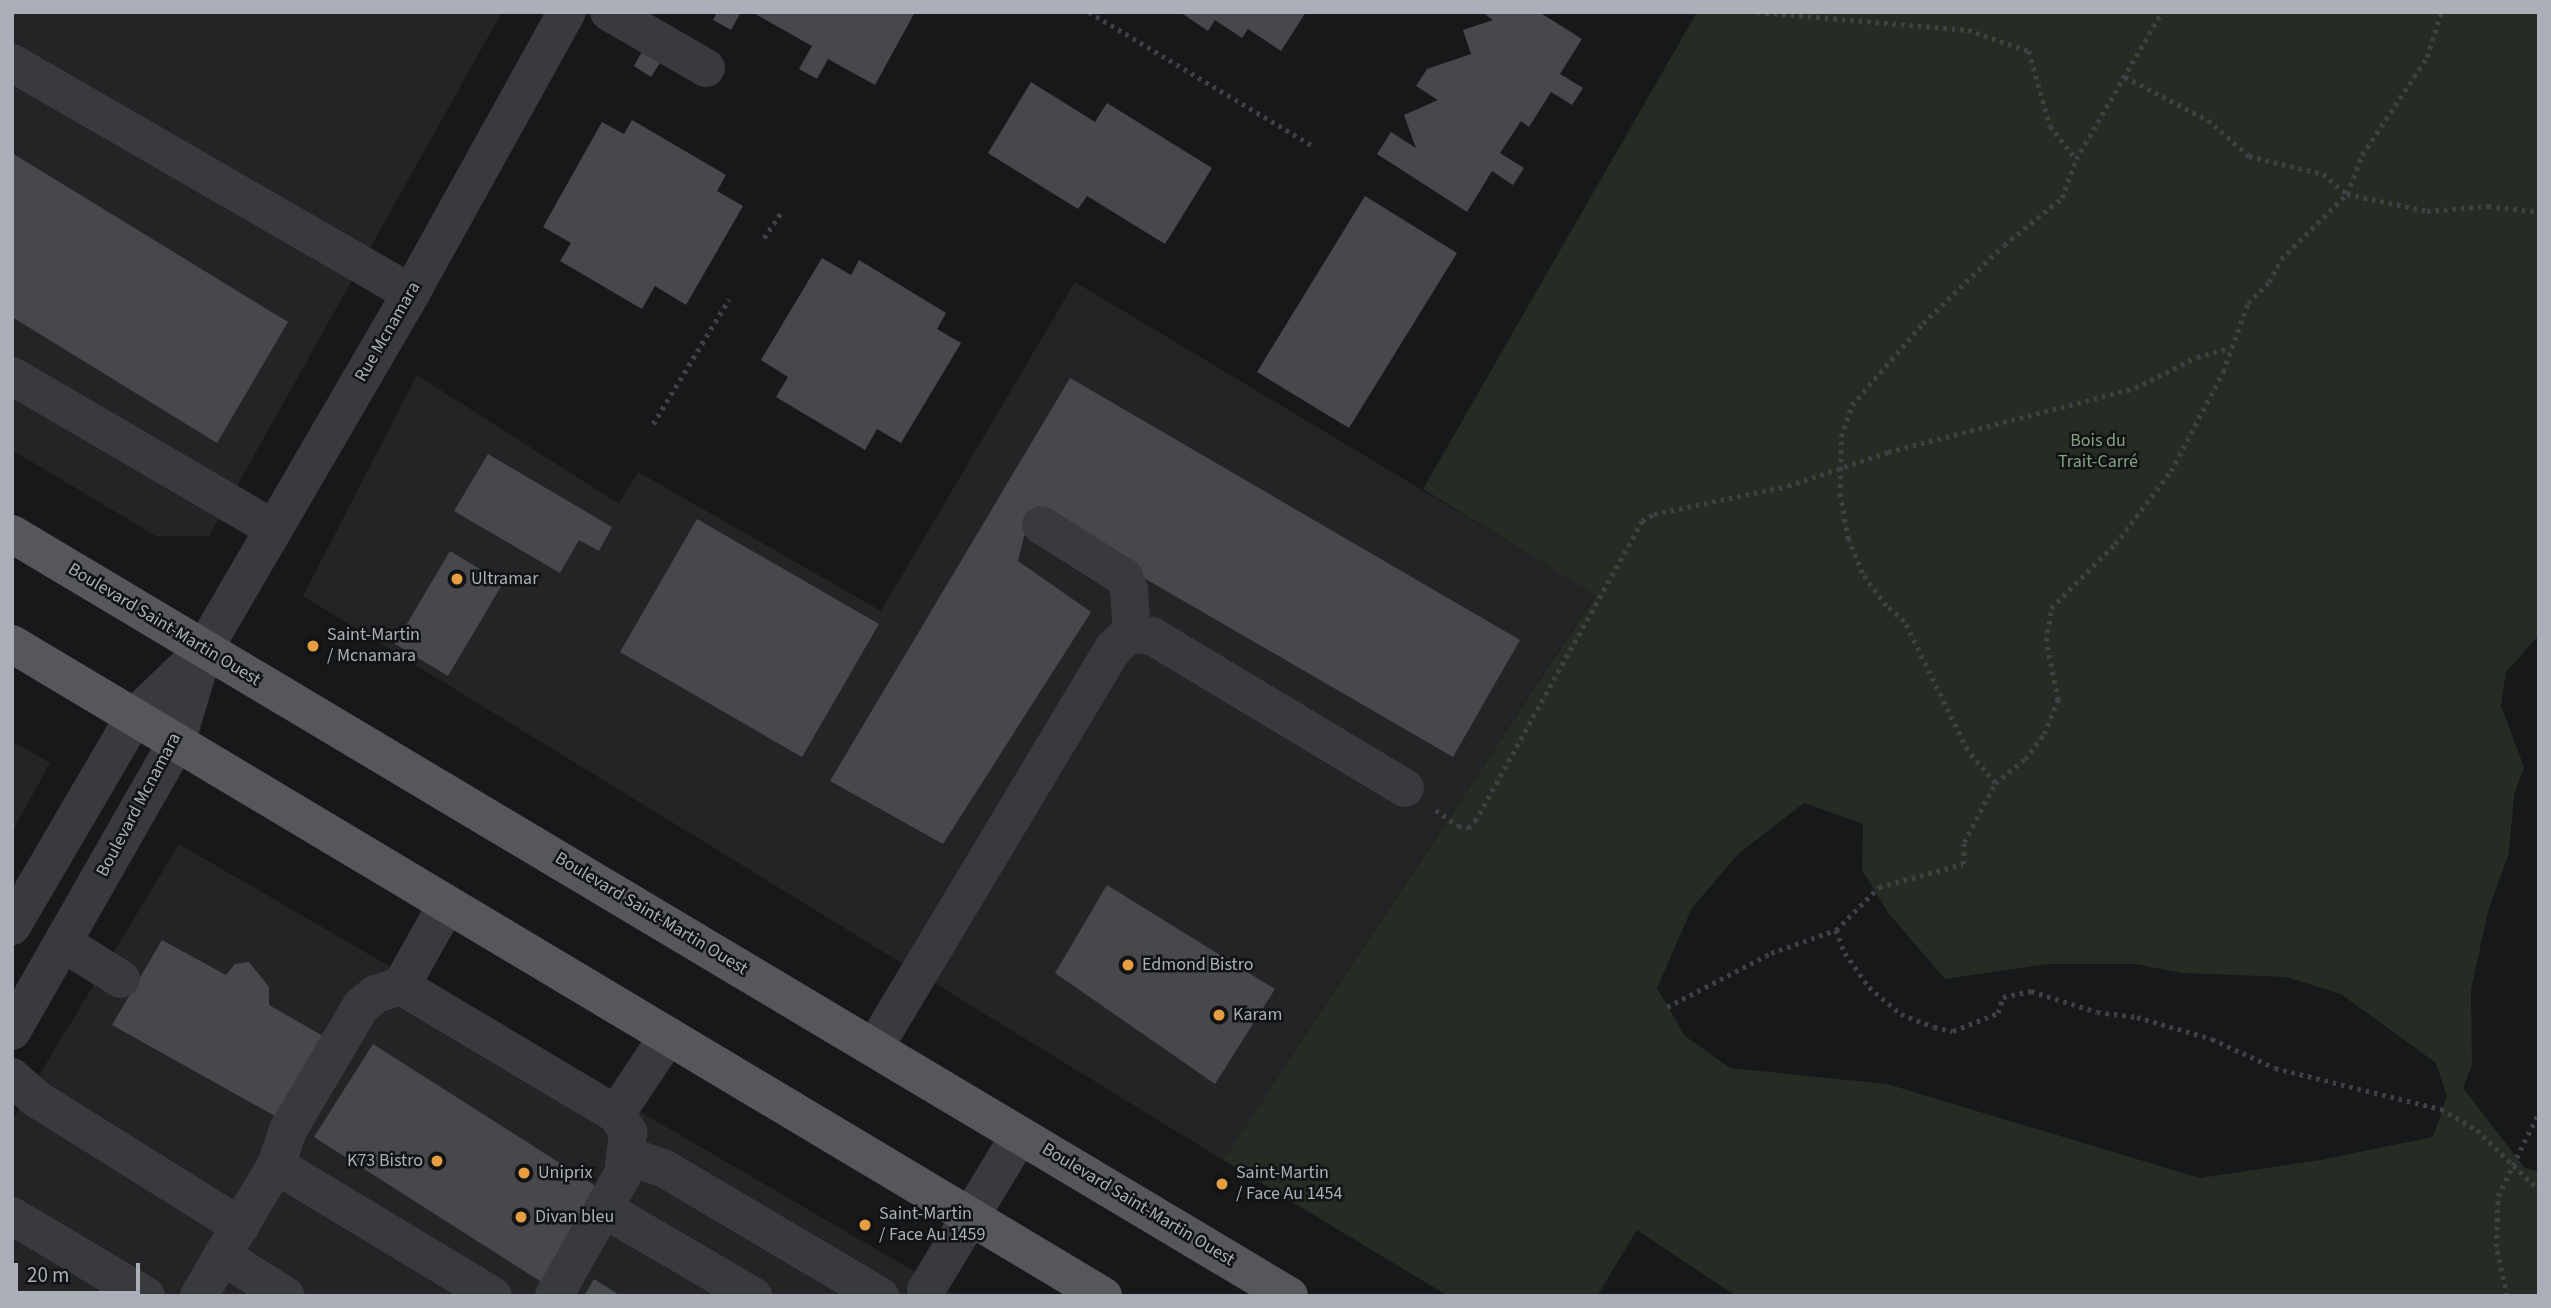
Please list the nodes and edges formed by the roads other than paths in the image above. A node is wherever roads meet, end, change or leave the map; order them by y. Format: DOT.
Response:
graph roads {
  1 [pos="567,12"];
  2 [pos="609,12"];
  3 [pos="12,63"];
  4 [pos="706,68"];
  5 [pos="411,293"];
  6 [pos="12,376"];
  7 [pos="1041,526"];
  8 [pos="274,529"];
  9 [pos="12,534"];
  10 [pos="1132,633"];
  11 [pos="12,644"];
  12 [pos="204,649"];
  13 [pos="134,717"];
  14 [pos="176,743"];
  15 [pos="1405,788"];
  16 [pos="447,904"];
  17 [pos="12,926"];
  18 [pos="63,943"];
  19 [pos="121,979"];
  20 [pos="401,986"];
  21 [pos="12,1031"];
  22 [pos="668,1036"];
  23 [pos="874,1048"];
  24 [pos="12,1077"];
  25 [pos="616,1114"];
  26 [pos="1020,1135"];
  27 [pos="628,1156"];
  28 [pos="276,1165"];
  29 [pos="604,1209"];
  30 [pos="12,1216"];
  31 [pos="972,1217"];
  32 [pos="231,1241"];
  33 [pos="921,1294"];
  34 [pos="146,1296"];
  35 [pos="199,1296"];
  36 [pos="286,1296"];
  37 [pos="493,1296"];
  38 [pos="554,1296"];
  39 [pos="753,1296"];
  40 [pos="880,1296"];
  41 [pos="1103,1296"];
  42 [pos="1289,1296"];
  1 -- 5 [label="street, Rue Mcnamara"];
  2 -- 4 [label="street"];
  3 -- 5 [label="street"];
  5 -- 8 [label="street, Rue Mcnamara"];
  6 -- 8 [label="street"];
  7 -- 10 [label="street"];
  8 -- 12 [label="street, Rue Mcnamara"];
  9 -- 12 [label="main road, Boulevard Saint-Martin Ouest"];
  10 -- 15 [label="street"];
  10 -- 23 [label="street"];
  11 -- 13 [label="main road"];
  12 -- 13 [label="street"];
  12 -- 14 [label="street, Boulevard Mcnamara"];
  12 -- 23 [label="main road, Boulevard Saint-Martin Ouest"];
  13 -- 14 [label="main road"];
  13 -- 17 [label="street"];
  14 -- 16 [label="main road"];
  14 -- 18 [label="street, Boulevard Mcnamara"];
  16 -- 20 [label="street"];
  16 -- 22 [label="main road"];
  18 -- 19 [label="street"];
  18 -- 21 [label="street, Boulevard Mcnamara"];
  20 -- 25 [label="street"];
  20 -- 28 [label="street"];
  22 -- 25 [label="street"];
  22 -- 31 [label="main road"];
  23 -- 26 [label="main road, Boulevard Saint-Martin Ouest"];
  24 -- 32 [label="street"];
  25 -- 27 [label="street"];
  26 -- 31 [label="street"];
  26 -- 42 [label="main road, Boulevard Saint-Martin Ouest"];
  27 -- 29 [label="street"];
  27 -- 40 [label="street"];
  28 -- 32 [label="street"];
  28 -- 37 [label="street"];
  29 -- 38 [label="street"];
  29 -- 39 [label="street"];
  30 -- 34 [label="street"];
  31 -- 33 [label="street"];
  31 -- 41 [label="main road"];
  32 -- 35 [label="street"];
  32 -- 36 [label="street"];
}
